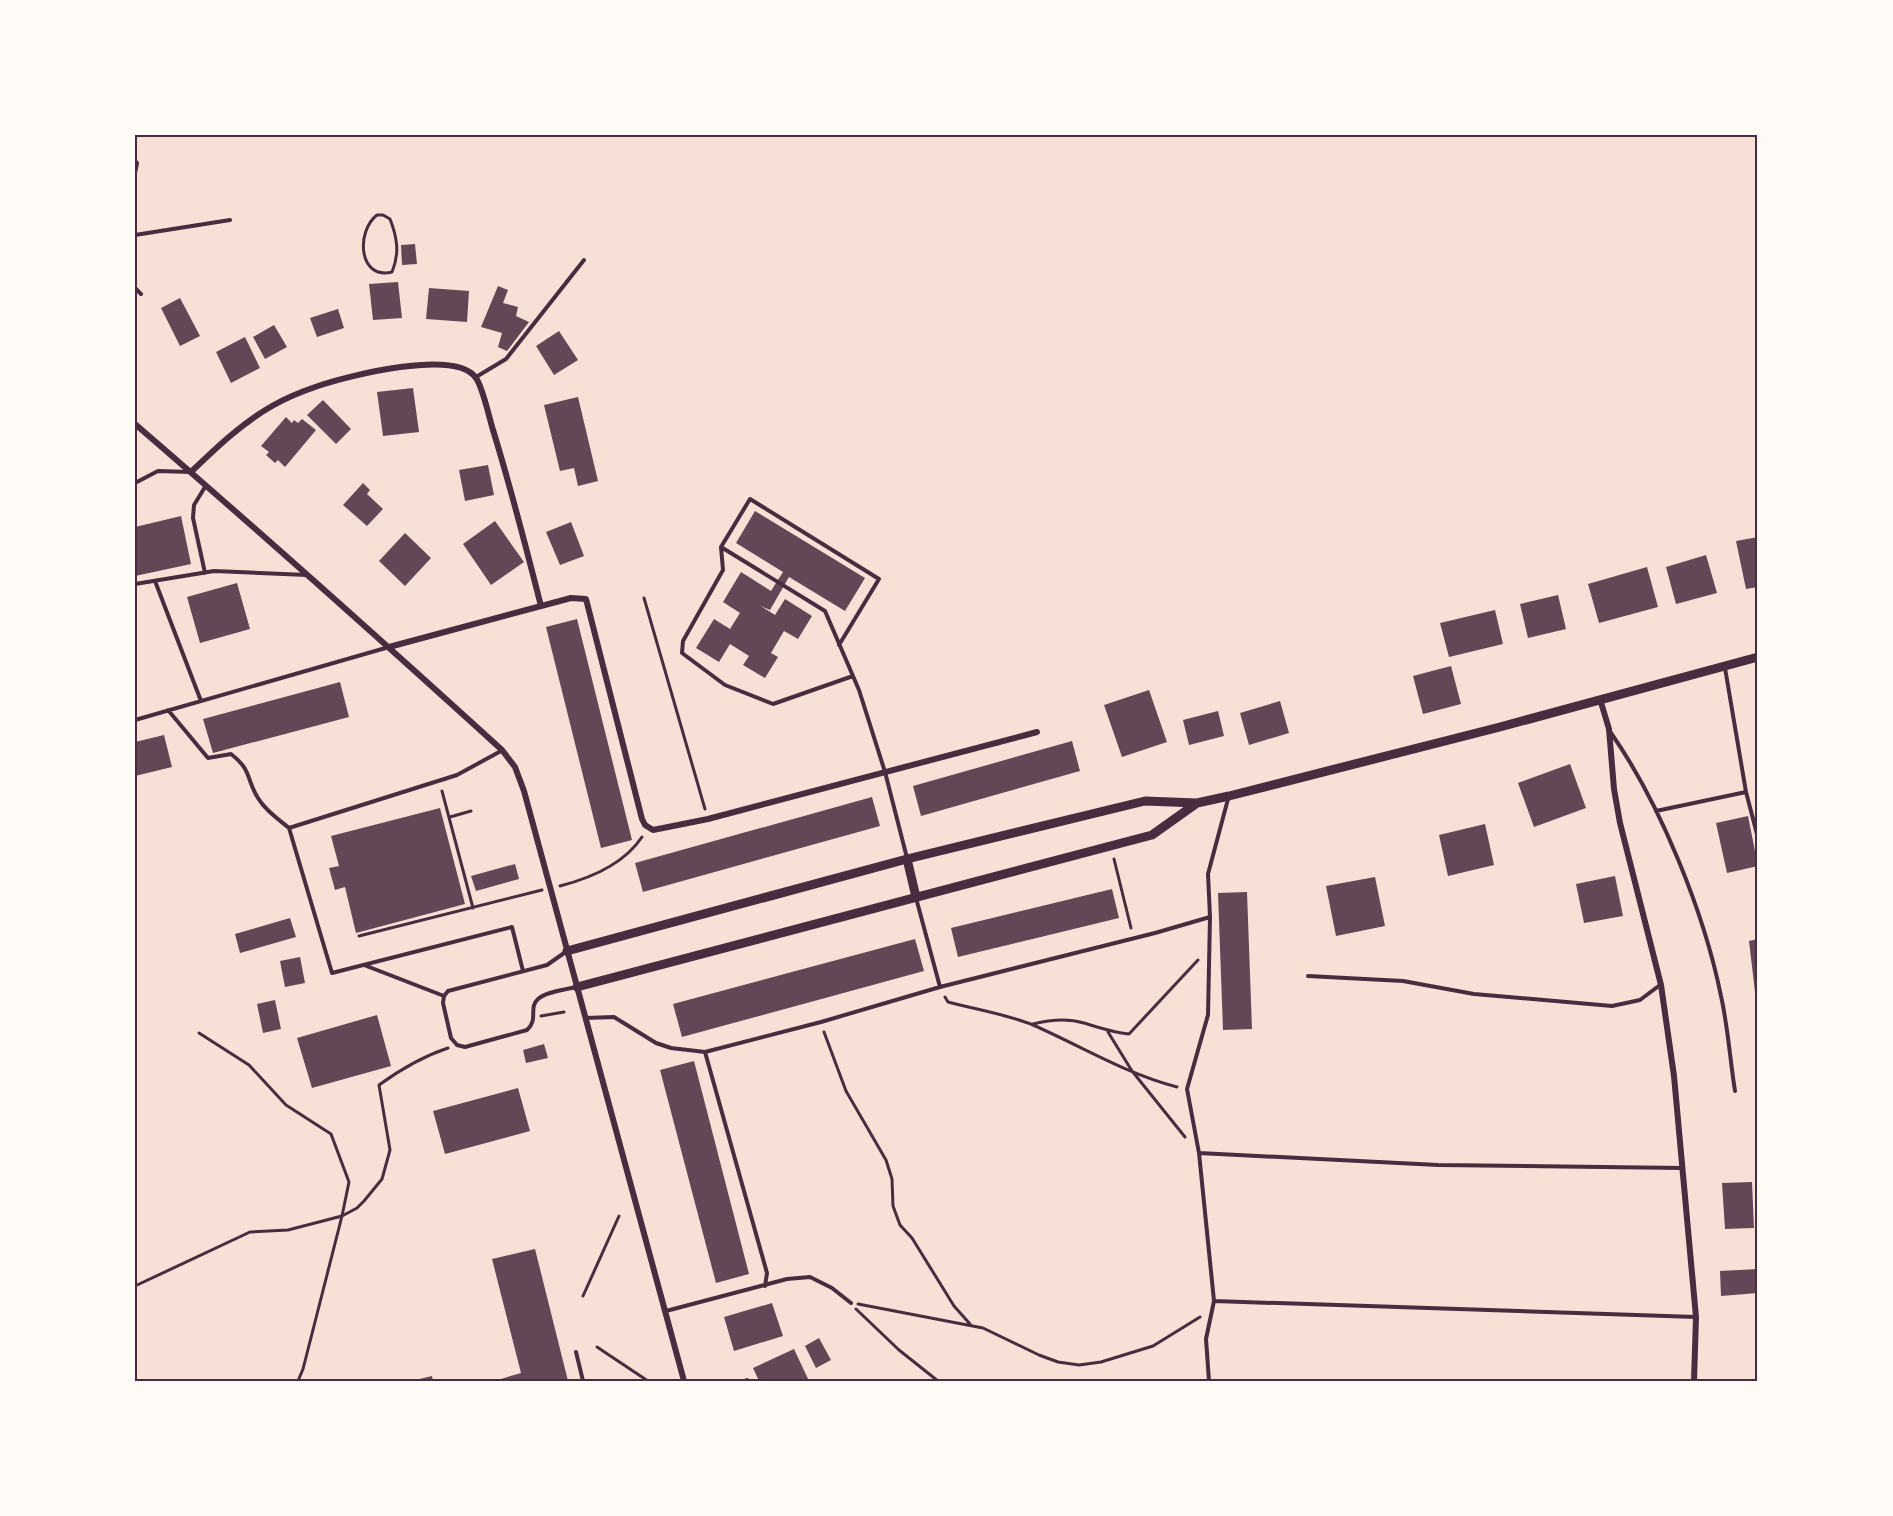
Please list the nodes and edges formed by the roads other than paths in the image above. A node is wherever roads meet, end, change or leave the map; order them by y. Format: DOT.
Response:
graph roads {
  1 [pos="135,160"];
  2 [pos="135,173"];
  3 [pos="230,220"];
  4 [pos="135,235"];
  5 [pos="584,260"];
  6 [pos="135,288"];
  7 [pos="141,294"];
  8 [pos="476,377"];
  9 [pos="135,424"];
  10 [pos="191,472"];
  11 [pos="135,483"];
  12 [pos="205,487"];
  13 [pos="721,546"];
  14 [pos="205,573"];
  15 [pos="310,575"];
  16 [pos="155,581"];
  17 [pos="135,585"];
  18 [pos="542,606"];
  19 [pos="839,645"];
  20 [pos="389,647"];
  21 [pos="1758,657"];
  22 [pos="1725,666"];
  23 [pos="853,676"];
  24 [pos="1600,699"];
  25 [pos="201,701"];
  26 [pos="168,710"];
  27 [pos="135,720"];
  28 [pos="1609,729"];
  29 [pos="1037,732"];
  30 [pos="502,750"];
  31 [pos="885,772"];
  32 [pos="1746,792"];
  33 [pos="1229,796"];
  34 [pos="1197,803"];
  35 [pos="1656,811"];
  36 [pos="289,828"];
  37 [pos="1758,838"];
  38 [pos="907,859"];
  39 [pos="916,897"];
  40 [pos="1210,916"];
  41 [pos="567,951"];
  42 [pos="363,965"];
  43 [pos="523,971"];
  44 [pos="1308,976"];
  45 [pos="1661,985"];
  46 [pos="577,987"];
  47 [pos="940,987"];
  48 [pos="444,996"];
  49 [pos="585,1018"];
  50 [pos="705,1052"];
  51 [pos="1735,1091"];
  52 [pos="1198,1153"];
  53 [pos="1682,1168"];
  54 [pos="765,1286"];
  55 [pos="1214,1301"];
  56 [pos="850,1303"];
  57 [pos="665,1311"];
  58 [pos="1696,1317"];
  59 [pos="576,1352"];
  60 [pos="582,1381"];
  61 [pos="684,1381"];
  62 [pos="1209,1381"];
  63 [pos="1694,1381"];
  1 -- 2 [label="lane"];
  3 -- 4 [label="lane"];
  5 -- 8 [label="lane"];
  6 -- 7 [label="lane"];
  8 -- 10 [label="street"];
  8 -- 18 [label="street"];
  9 -- 10 [label="street"];
  10 -- 11 [label="lane"];
  10 -- 12 [label="street"];
  12 -- 14 [label="lane"];
  12 -- 15 [label="street"];
  13 -- 19 [label="lane"];
  13 -- 19 [label="lane"];
  13 -- 23 [label="lane"];
  14 -- 15 [label="lane"];
  14 -- 16 [label="lane"];
  15 -- 20 [label="street"];
  16 -- 17 [label="lane"];
  16 -- 25 [label="lane"];
  18 -- 20 [label="street"];
  18 -- 31 [label="street"];
  19 -- 23 [label="lane"];
  20 -- 25 [label="lane"];
  20 -- 30 [label="street"];
  21 -- 22 [label="street"];
  22 -- 24 [label="street"];
  22 -- 32 [label="lane"];
  23 -- 31 [label="lane"];
  24 -- 28 [label="street"];
  24 -- 33 [label="street"];
  25 -- 26 [label="lane"];
  26 -- 27 [label="lane"];
  26 -- 36 [label="lane"];
  28 -- 35 [label="lane"];
  28 -- 45 [label="street"];
  29 -- 31 [label="street"];
  30 -- 36 [label="lane"];
  30 -- 41 [label="street"];
  31 -- 38 [label="lane"];
  32 -- 35 [label="lane"];
  32 -- 37 [label="lane"];
  33 -- 34 [label="street"];
  33 -- 40 [label="lane"];
  34 -- 38 [label="street"];
  34 -- 39 [label="street"];
  35 -- 51 [label="lane"];
  36 -- 42 [label="lane"];
  38 -- 39 [label="street"];
  38 -- 41 [label="street"];
  39 -- 46 [label="street"];
  39 -- 47 [label="lane"];
  40 -- 47 [label="lane"];
  40 -- 52 [label="lane"];
  41 -- 43 [label="lane"];
  41 -- 46 [label="street"];
  42 -- 43 [label="lane"];
  42 -- 48 [label="lane"];
  43 -- 48 [label="lane"];
  44 -- 45 [label="lane"];
  45 -- 53 [label="street"];
  46 -- 48 [label="lane"];
  46 -- 49 [label="street"];
  47 -- 50 [label="lane"];
  49 -- 50 [label="lane"];
  49 -- 57 [label="street"];
  50 -- 54 [label="lane"];
  52 -- 53 [label="lane"];
  52 -- 55 [label="lane"];
  53 -- 58 [label="street"];
  54 -- 56 [label="lane"];
  54 -- 57 [label="lane"];
  55 -- 58 [label="lane"];
  55 -- 62 [label="lane"];
  57 -- 61 [label="street"];
  58 -- 63 [label="street"];
  59 -- 60 [label="lane"];
}
